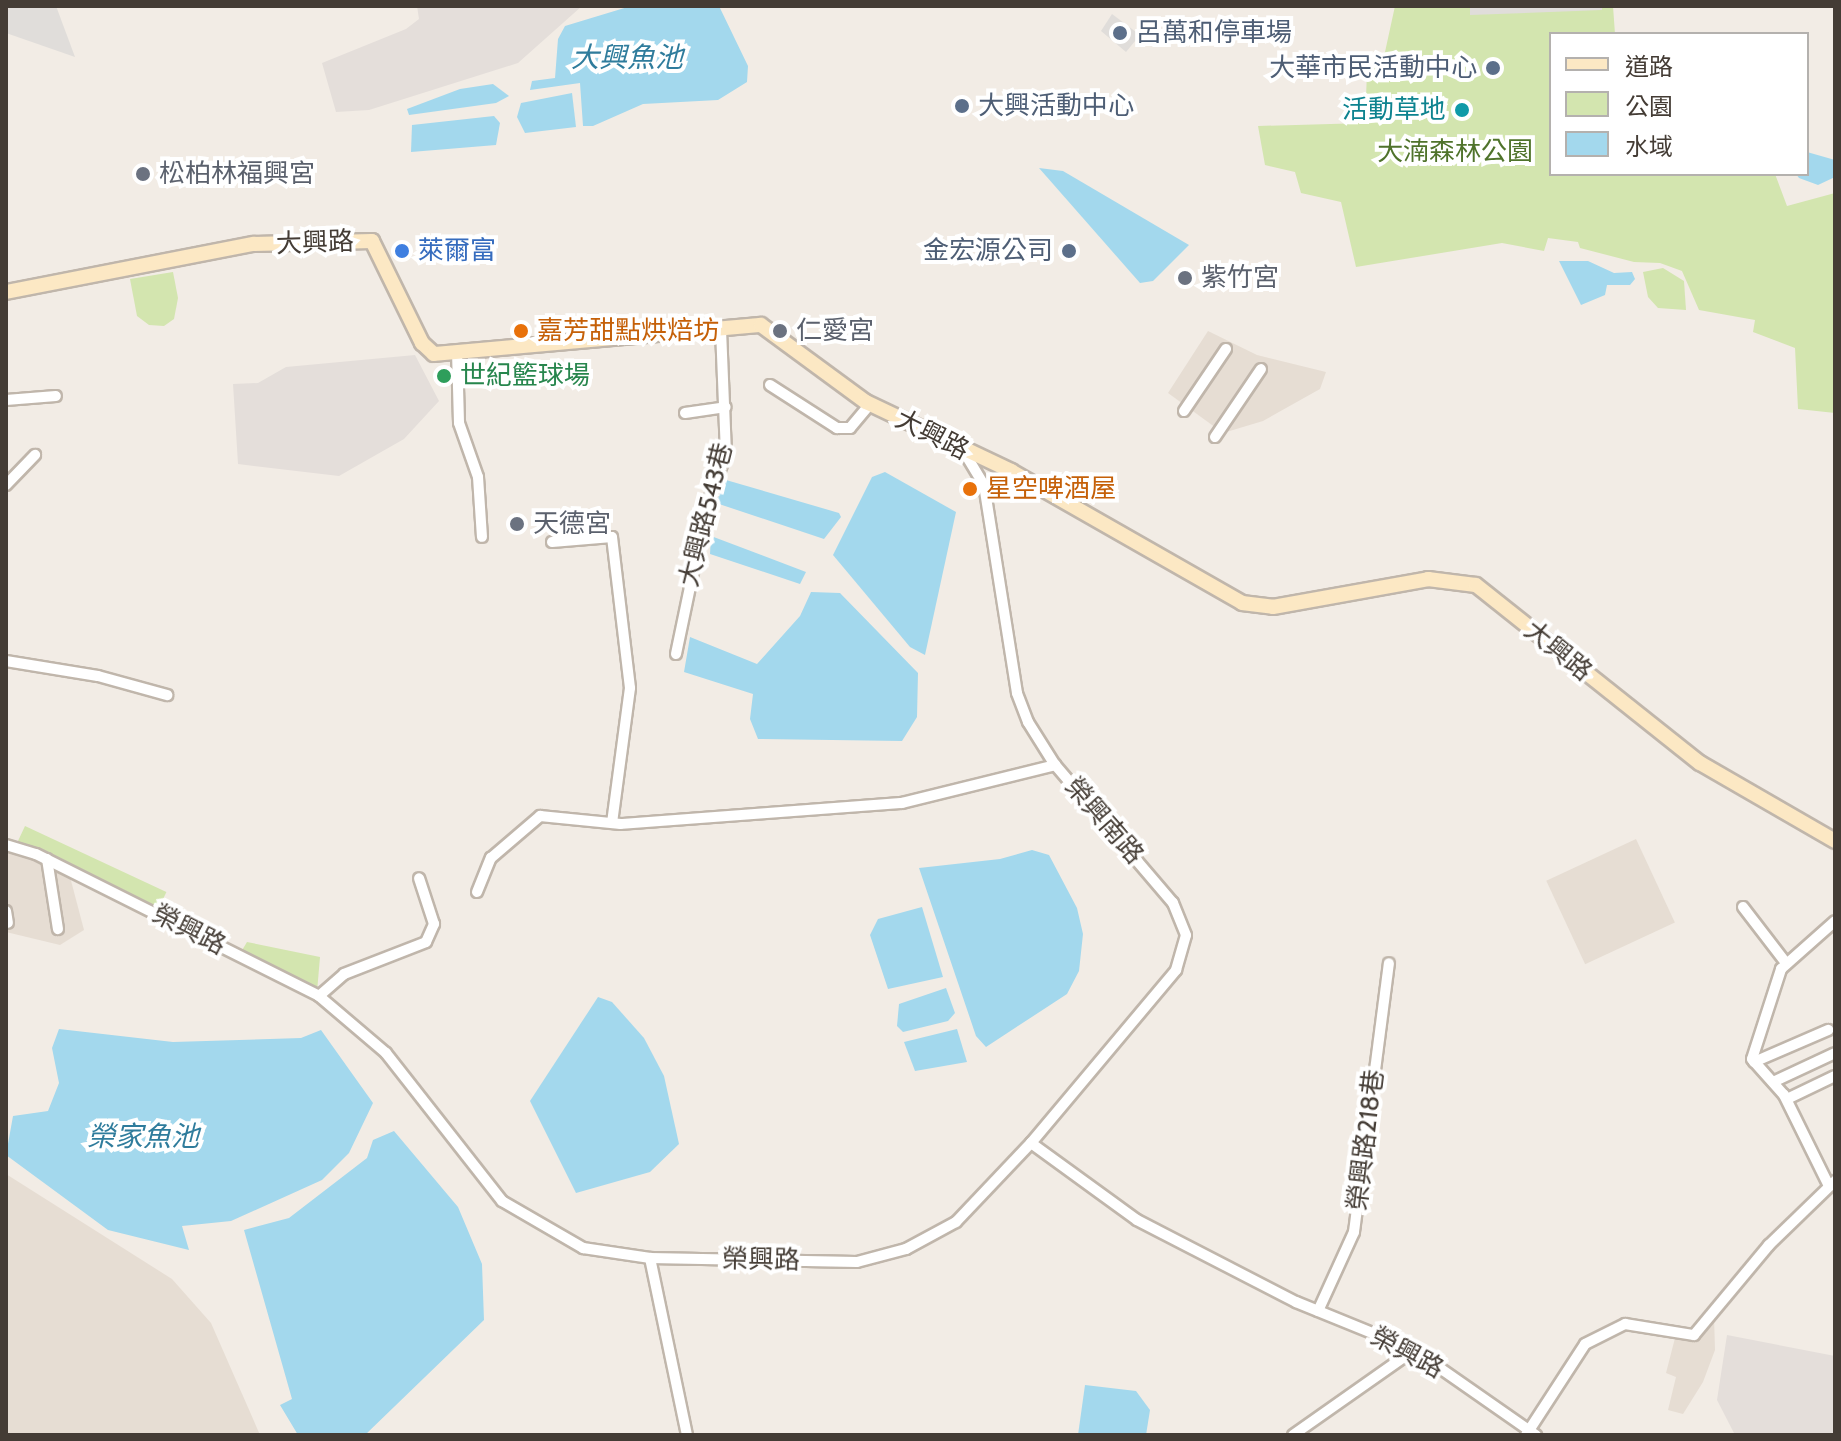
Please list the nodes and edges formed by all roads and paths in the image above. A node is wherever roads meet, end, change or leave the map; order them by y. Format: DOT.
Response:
graph roads {
  1 [pos="6,292"];
  2 [pos="721,327"];
  3 [pos="1226,349"];
  4 [pos="457,351"];
  5 [pos="1261,369"];
  6 [pos="770,385"];
  7 [pos="56,396"];
  8 [pos="6,400"];
  9 [pos="870,404"];
  10 [pos="726,407"];
  11 [pos="1184,411"];
  12 [pos="685,413"];
  13 [pos="1215,437"];
  14 [pos="964,452"];
  15 [pos="35,455"];
  16 [pos="6,485"];
  17 [pos="482,537"];
  18 [pos="552,542"];
  19 [pos="676,654"];
  20 [pos="6,661"];
  21 [pos="167,695"];
  22 [pos="1055,765"];
  23 [pos="612,823"];
  24 [pos="1835,841"];
  25 [pos="6,845"];
  26 [pos="47,859"];
  27 [pos="419,878"];
  28 [pos="477,892"];
  29 [pos="1743,907"];
  30 [pos="6,911"];
  31 [pos="1835,921"];
  32 [pos="8,923"];
  33 [pos="58,929"];
  34 [pos="1389,963"];
  35 [pos="1786,963"];
  36 [pos="319,996"];
  37 [pos="1828,1030"];
  38 [pos="1835,1053"];
  39 [pos="1754,1062"];
  40 [pos="1835,1076"];
  41 [pos="1773,1082"];
  42 [pos="1787,1099"];
  43 [pos="1031,1143"];
  44 [pos="1832,1184"];
  45 [pos="650,1258"];
  46 [pos="1318,1311"];
  47 [pos="1414,1350"];
  48 [pos="1530,1433"];
  49 [pos="687,1435"];
  50 [pos="1293,1435"];
  1 -- 4 [label="street, 大興路"];
  2 -- 4 [label="street, 大興路"];
  2 -- 9 [label="street, 大興路"];
  2 -- 10 [label="street, 大興路543巷"];
  3 -- 11 [label="street"];
  4 -- 17 [label="street"];
  5 -- 13 [label="street"];
  6 -- 9 [label="street"];
  7 -- 8 [label="street"];
  9 -- 14 [label="street, 大興路"];
  10 -- 12 [label="street"];
  10 -- 19 [label="street, 大興路543巷"];
  14 -- 22 [label="street, 榮興南路"];
  14 -- 24 [label="street, 大興路"];
  15 -- 16 [label="street"];
  18 -- 23 [label="street"];
  20 -- 21 [label="street"];
  22 -- 23 [label="street"];
  22 -- 43 [label="street, 榮興南路"];
  23 -- 28 [label="street"];
  25 -- 26 [label="street, 榮興路"];
  26 -- 33 [label="street"];
  26 -- 36 [label="street, 榮興路"];
  27 -- 36 [label="street"];
  29 -- 35 [label="street"];
  30 -- 32 [label="street"];
  31 -- 35 [label="street"];
  34 -- 46 [label="street, 榮興路218巷"];
  35 -- 39 [label="street"];
  36 -- 45 [label="street, 榮興路"];
  37 -- 39 [label="street"];
  38 -- 41 [label="street"];
  39 -- 41 [label="street"];
  40 -- 42 [label="street"];
  41 -- 42 [label="street"];
  42 -- 44 [label="street"];
  43 -- 45 [label="street, 榮興路"];
  43 -- 46 [label="street, 榮興路"];
  44 -- 48 [label="street"];
  45 -- 49 [label="street"];
  46 -- 47 [label="street, 榮興路"];
  47 -- 48 [label="street, 榮興路"];
  47 -- 50 [label="street"];
}
